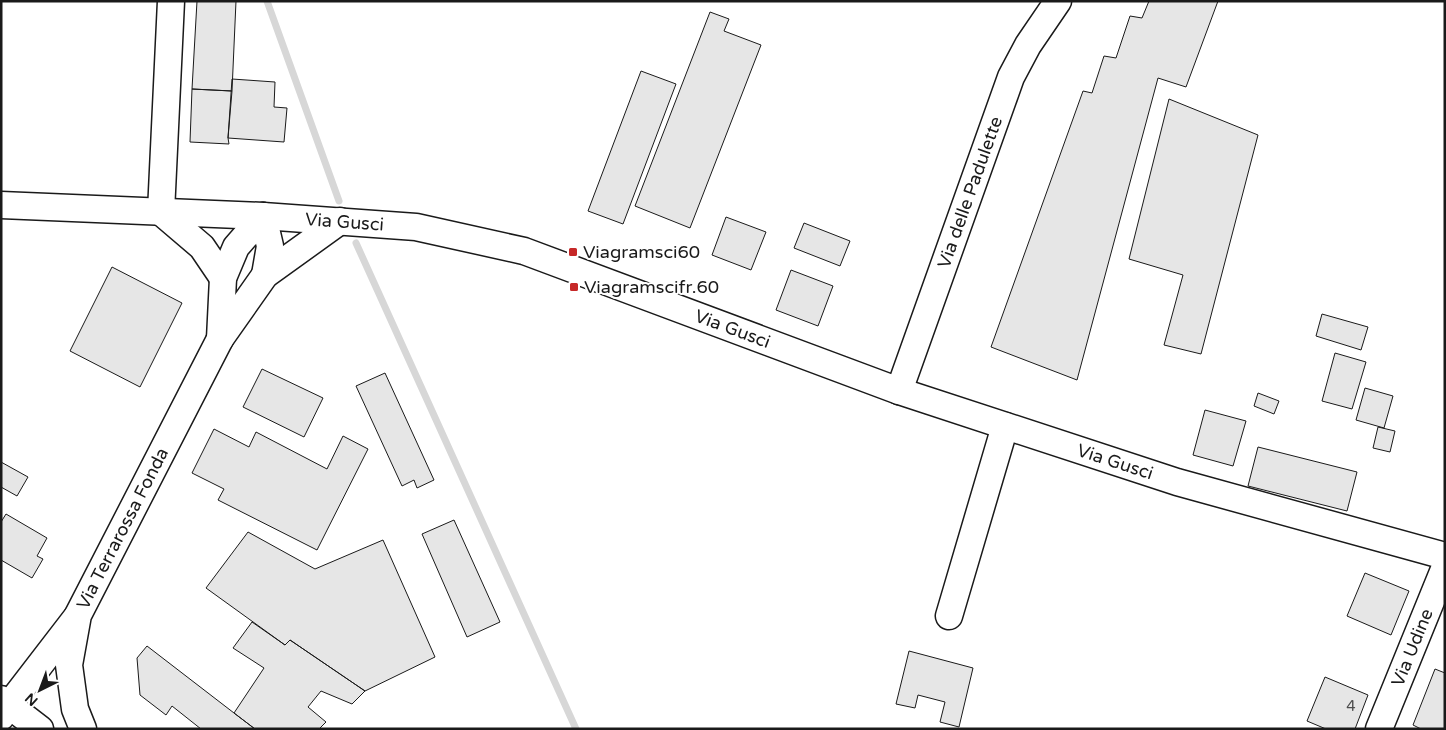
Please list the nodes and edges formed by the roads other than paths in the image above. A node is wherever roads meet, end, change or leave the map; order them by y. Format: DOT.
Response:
graph roads {
  1 [pos="171,1"];
  2 [pos="1058,1"];
  3 [pos="1,205"];
  4 [pos="161,212"];
  5 [pos="263,216"];
  6 [pos="340,222"];
  7 [pos="265,275"];
  8 [pos="222,278"];
  9 [pos="220,339"];
  10 [pos="898,391"];
  11 [pos="1005,426"];
  12 [pos="1445,556"];
  13 [pos="1445,567"];
  14 [pos="78,615"];
  15 [pos="949,616"];
  16 [pos="4,707"];
  17 [pos="40,729"];
  18 [pos="83,729"];
  19 [pos="1379,729"];
  1 -- 4 [label="street"];
  2 -- 10 [label="street, Via delle Padulette"];
  3 -- 4 [label="street, Via Gusci"];
  4 -- 5 [label="street, Via Gusci"];
  4 -- 8 [label="street"];
  5 -- 6 [label="street, Via Gusci"];
  5 -- 7 [label="street"];
  5 -- 8 [label="street"];
  6 -- 7 [label="street"];
  6 -- 10 [label="street, Via Gusci"];
  7 -- 9 [label="street, Via Terrarossa Fonda"];
  8 -- 9 [label="street"];
  9 -- 14 [label="street, Via Terrarossa Fonda"];
  10 -- 11 [label="street, Via Gusci"];
  11 -- 12 [label="street, Via Gusci"];
  11 -- 15 [label="street"];
  13 -- 19 [label="street, Via Udine"];
  14 -- 16 [label="street"];
  14 -- 18 [label="street, Via Terrarossa Fonda"];
  16 -- 17 [label="street"];
}
